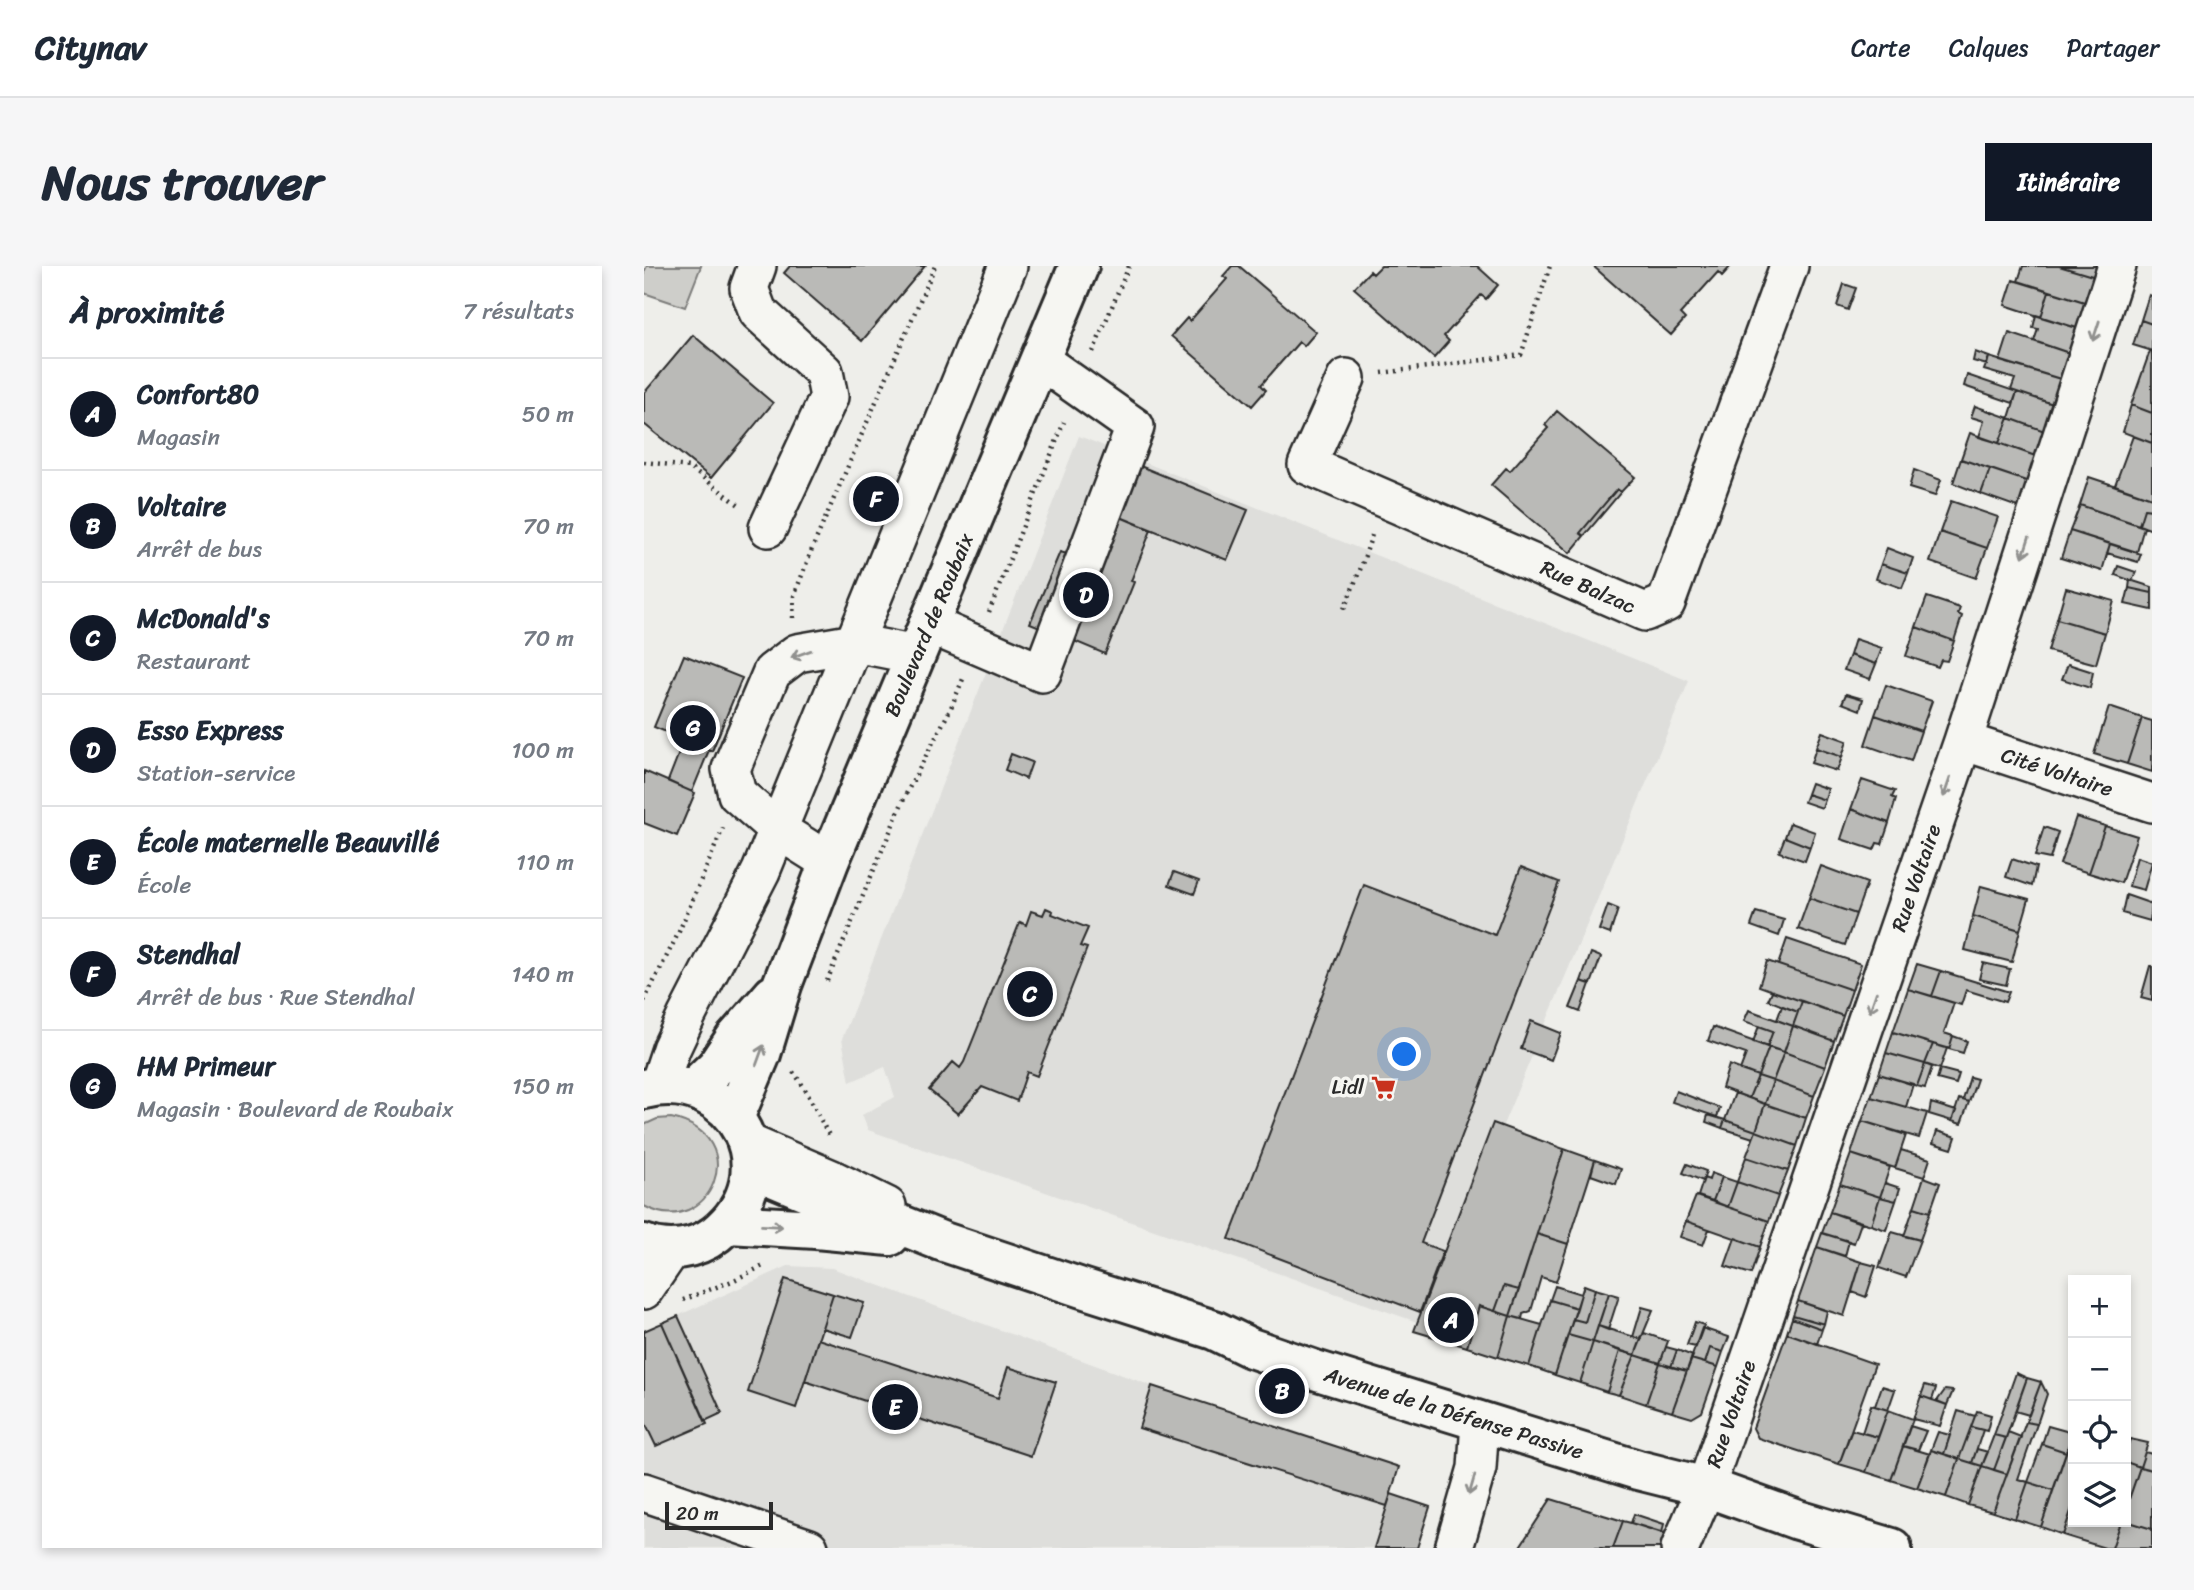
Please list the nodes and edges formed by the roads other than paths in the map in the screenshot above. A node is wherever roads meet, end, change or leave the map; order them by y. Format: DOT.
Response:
graph roads {
  1 [pos="757,266"];
  2 [pos="1009,266"];
  3 [pos="1079,266"];
  4 [pos="1789,266"];
  5 [pos="2117,266"];
  6 [pos="1040,360"];
  7 [pos="1346,377"];
  8 [pos="768,528"];
  9 [pos="922,639"];
  10 [pos="855,643"];
  11 [pos="1963,741"];
  12 [pos="2152,803"];
  13 [pos="778,830"];
  14 [pos="829,862"];
  15 [pos="782,985"];
  16 [pos="666,1088"];
  17 [pos="744,1143"];
  18 [pos="728,1224"];
  19 [pos="941,1241"];
  20 [pos="653,1248"];
  21 [pos="660,1296"];
  22 [pos="1480,1421"];
  23 [pos="1706,1487"];
  24 [pos="644,1492"];
  25 [pos="809,1548"];
  26 [pos="1454,1548"];
  27 [pos="1680,1548"];
  28 [pos="1892,1548"];
  1 -- 8 [label="street"];
  2 -- 10 [label="street"];
  3 -- 6 [label="main road, Boulevard de Roubaix"];
  4 -- 7 [label="street, Rue Balzac"];
  5 -- 11 [label="street, Rue Voltaire, one-way"];
  6 -- 9 [label="main road, Boulevard de Roubaix"];
  6 -- 9 [label="street"];
  9 -- 10 [label="street"];
  9 -- 14 [label="main road, Boulevard de Roubaix"];
  10 -- 13 [label="street"];
  10 -- 13 [label="street, one-way"];
  11 -- 12 [label="street, Cité Voltaire"];
  11 -- 23 [label="street, Rue Voltaire, one-way"];
  13 -- 14 [label="street"];
  13 -- 16 [label="street"];
  14 -- 15 [label="main road, Boulevard de Roubaix"];
  15 -- 16 [label="main road, Boulevard de Roubaix"];
  17 -- 15 [label="main road, Boulevard de Roubaix, one-way"];
  16 -- 17 [label="main road, Avenue de la Défense Passive"];
  17 -- 18 [label="main road, Boulevard de Roubaix"];
  17 -- 19 [label="main road, Avenue de la Défense Passive"];
  18 -- 19 [label="main road, Avenue de la Défense Passive, one-way"];
  18 -- 20 [label="main road"];
  19 -- 22 [label="main road, Avenue de la Défense Passive"];
  20 -- 21 [label="street"];
  22 -- 23 [label="main road, Avenue de la Défense Passive"];
  22 -- 26 [label="street, one-way"];
  23 -- 27 [label="street, Rue Voltaire"];
  23 -- 28 [label="main road, Avenue de la Défense Passive"];
  24 -- 25 [label="street"];
}
